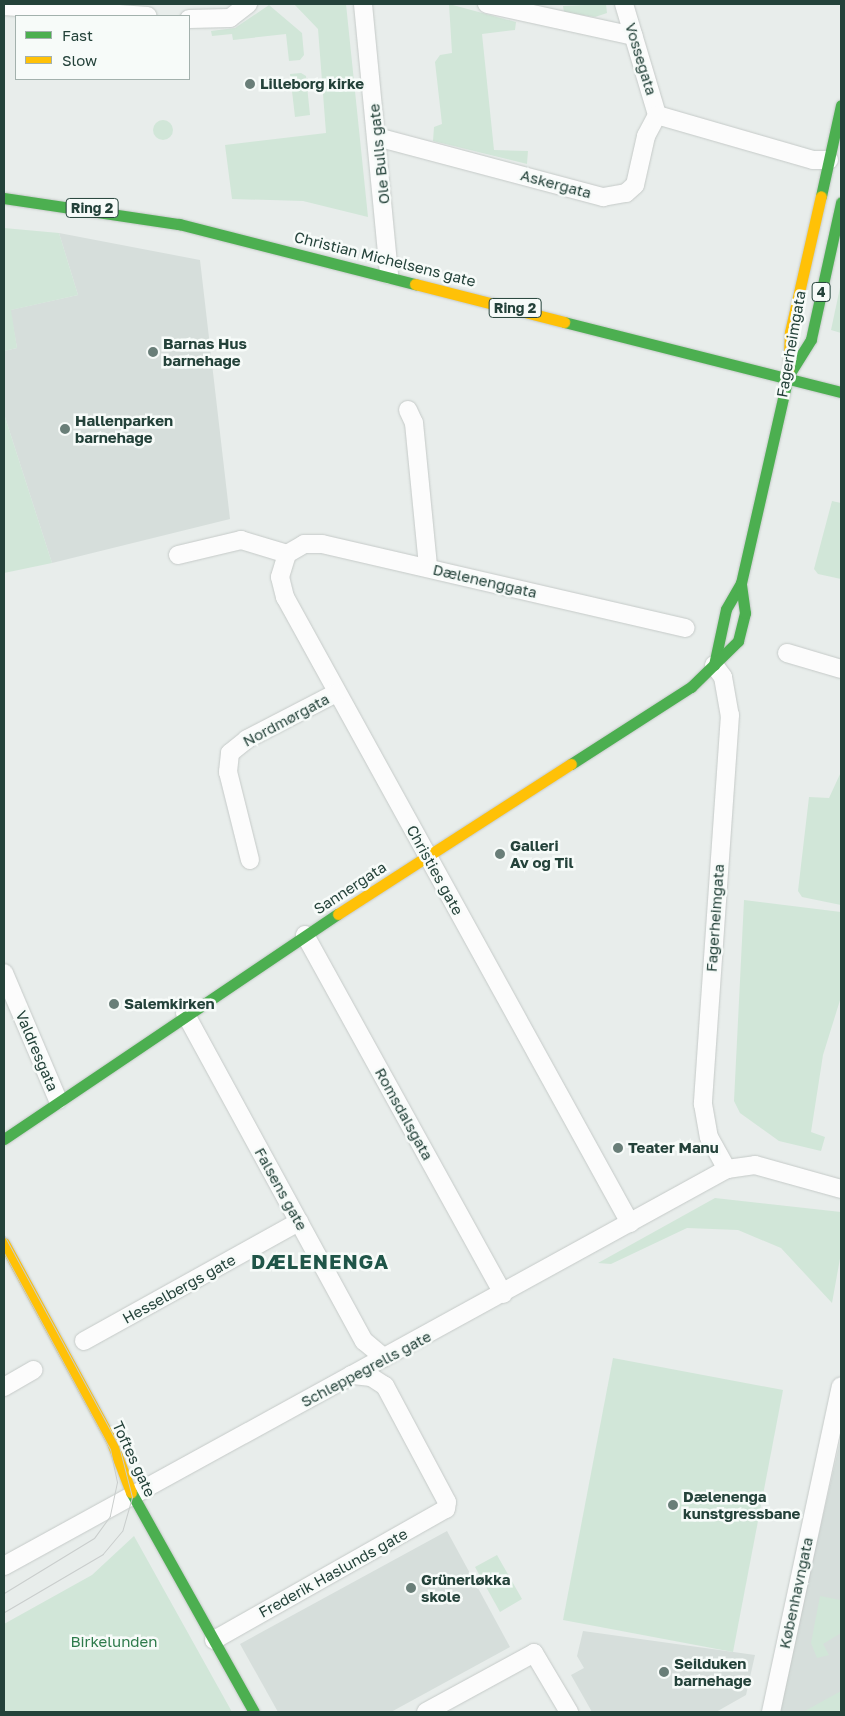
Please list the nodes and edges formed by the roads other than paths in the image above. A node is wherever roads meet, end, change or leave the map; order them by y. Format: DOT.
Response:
graph roads {
  1 [pos="248,4"];
  2 [pos="363,4"];
  3 [pos="487,4"];
  4 [pos="624,4"];
  5 [pos="4,6"];
  6 [pos="129,15"];
  7 [pos="190,19"];
  8 [pos="634,36"];
  9 [pos="841,105"];
  10 [pos="657,115"];
  11 [pos="377,137"];
  12 [pos="829,160"];
  13 [pos="4,198"];
  14 [pos="841,202"];
  15 [pos="388,275"];
  16 [pos="788,376"];
  17 [pos="841,392"];
  18 [pos="408,410"];
  19 [pos="287,554"];
  20 [pos="178,555"];
  21 [pos="428,567"];
  22 [pos="741,583"];
  23 [pos="685,628"];
  24 [pos="787,653"];
  25 [pos="714,665"];
  26 [pos="841,669"];
  27 [pos="336,693"];
  28 [pos="427,856"];
  29 [pos="250,860"];
  30 [pos="305,934"];
  31 [pos="4,973"];
  32 [pos="186,1013"];
  33 [pos="58,1100"];
  34 [pos="4,1139"];
  35 [pos="726,1169"];
  36 [pos="841,1189"];
  37 [pos="299,1222"];
  38 [pos="630,1223"];
  39 [pos="4,1243"];
  40 [pos="503,1294"];
  41 [pos="84,1341"];
  42 [pos="384,1358"];
  43 [pos="34,1370"];
  44 [pos="351,1375"];
  45 [pos="841,1386"];
  46 [pos="4,1387"];
  47 [pos="132,1495"];
  48 [pos="4,1566"];
  49 [pos="214,1640"];
  50 [pos="254,1712"];
  51 [pos="426,1712"];
  52 [pos="568,1712"];
  53 [pos="771,1712"];
  1 -- 7 [label="street"];
  2 -- 11 [label="street, Ole Bulls gate"];
  3 -- 8 [label="street"];
  4 -- 8 [label="street, Vossegata"];
  5 -- 6 [label="street"];
  8 -- 10 [label="street, Vossegata"];
  9 -- 12 [label="main road, Fagerheimgata / 4"];
  10 -- 11 [label="street, Askergata"];
  10 -- 12 [label="street"];
  11 -- 15 [label="street, Ole Bulls gate"];
  12 -- 16 [label="main road, Fagerheimgata / 4"];
  13 -- 15 [label="main road, Christian Michelsens gate / Ring 2"];
  14 -- 16 [label="main road, 4"];
  15 -- 16 [label="main road, Christian Michelsens gate / Ring 2"];
  16 -- 17 [label="main road, Christian Michelsens gate / Ring 2"];
  16 -- 22 [label="main road, Fagerheimgata"];
  18 -- 21 [label="street"];
  19 -- 20 [label="street"];
  19 -- 21 [label="street, Dælenenggata"];
  19 -- 27 [label="street, Christies gate"];
  21 -- 23 [label="street, Dælenenggata"];
  22 -- 25 [label="main road, Fagerheimgata"];
  22 -- 25 [label="main road, Fagerheimgata"];
  24 -- 26 [label="street"];
  25 -- 28 [label="main road, Sannergata"];
  25 -- 35 [label="street, Fagerheimgata"];
  27 -- 28 [label="street, Christies gate"];
  27 -- 29 [label="street, Nordmørgata"];
  28 -- 30 [label="main road, Sannergata"];
  28 -- 38 [label="street, Christies gate"];
  30 -- 32 [label="main road, Sannergata"];
  30 -- 40 [label="street, Romsdalsgata"];
  31 -- 33 [label="street, Valdresgata"];
  32 -- 33 [label="main road, Sannergata"];
  32 -- 37 [label="street, Falsens gate"];
  33 -- 34 [label="main road, Sannergata"];
  35 -- 36 [label="street"];
  35 -- 38 [label="street, Schleppegrells gate"];
  37 -- 41 [label="street, Hesselbergs gate"];
  37 -- 42 [label="street, Falsens gate"];
  38 -- 40 [label="street, Schleppegrells gate"];
  39 -- 47 [label="main road, Toftes gate"];
  40 -- 42 [label="street, Schleppegrells gate"];
  42 -- 44 [label="street, Schleppegrells gate"];
  43 -- 46 [label="street"];
  44 -- 47 [label="street, Schleppegrells gate"];
  44 -- 49 [label="street, Frederik Haslunds gate"];
  45 -- 53 [label="street, Københavngata"];
  47 -- 48 [label="street, Schleppegrells gate"];
  47 -- 49 [label="main road, Toftes gate"];
  49 -- 50 [label="main road, Toftes gate"];
  51 -- 52 [label="street"];
}
